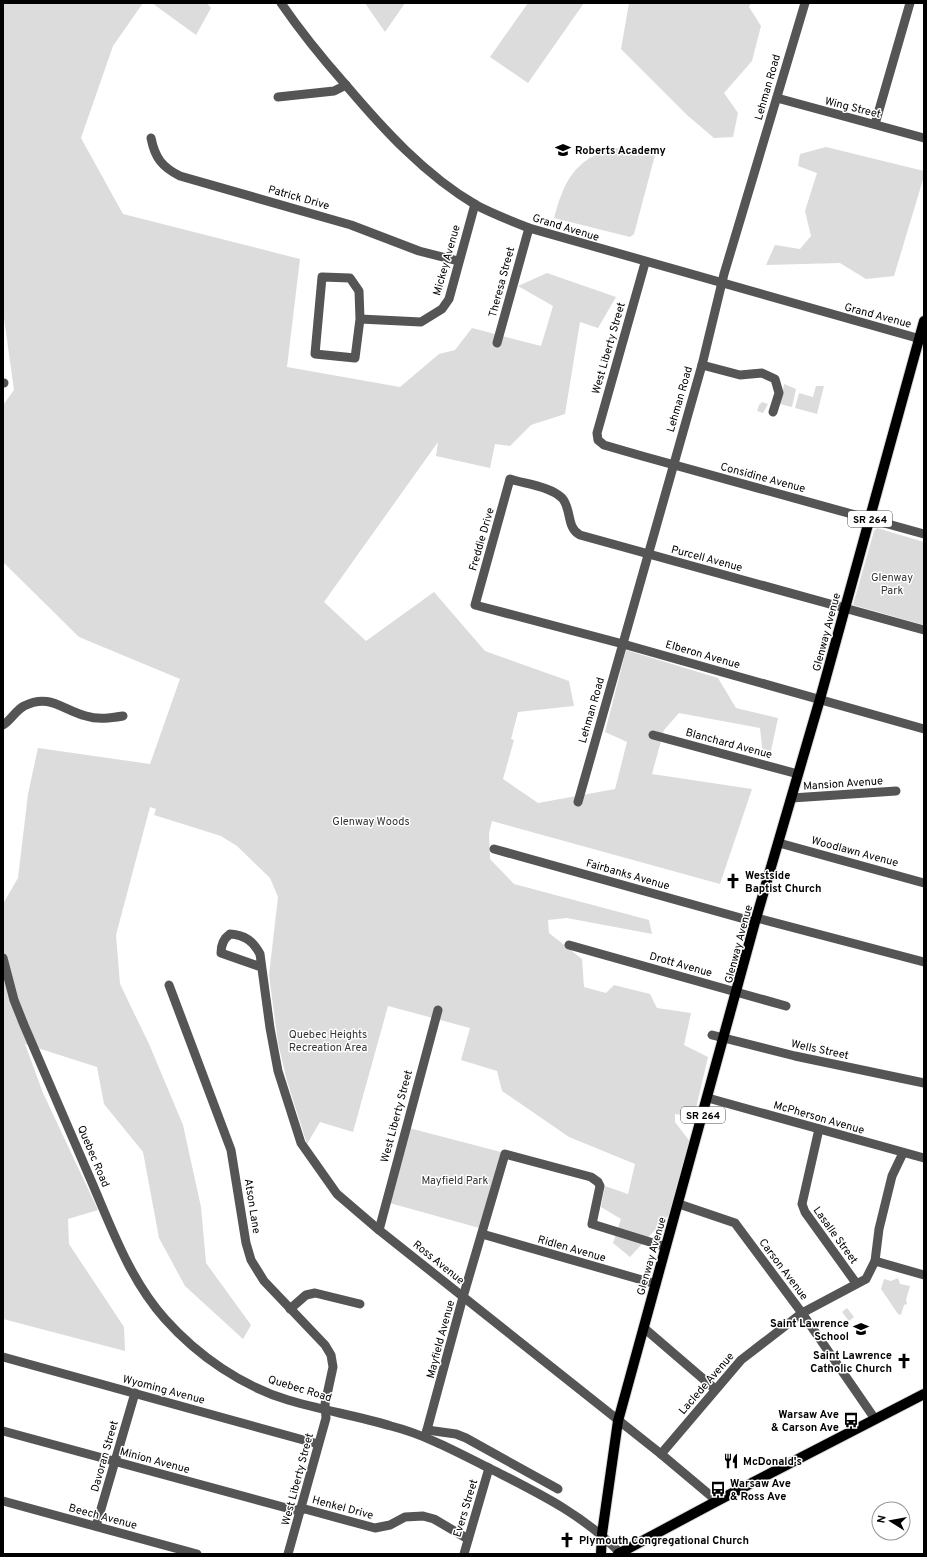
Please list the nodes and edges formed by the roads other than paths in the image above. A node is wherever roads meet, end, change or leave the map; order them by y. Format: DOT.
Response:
graph roads {
  1 [pos="281,3"];
  2 [pos="805,3"];
  3 [pos="910,3"];
  4 [pos="346,85"];
  5 [pos="278,97"];
  6 [pos="776,98"];
  7 [pos="875,124"];
  8 [pos="151,138"];
  9 [pos="924,138"];
  10 [pos="475,204"];
  11 [pos="529,228"];
  12 [pos="458,261"];
  13 [pos="645,262"];
  14 [pos="722,284"];
  15 [pos="360,319"];
  16 [pos="924,321"];
  17 [pos="922,339"];
  18 [pos="498,343"];
  19 [pos="702,364"];
  20 [pos="773,412"];
  21 [pos="598,440"];
  22 [pos="673,464"];
  23 [pos="510,479"];
  24 [pos="870,519"];
  25 [pos="924,534"];
  26 [pos="648,554"];
  27 [pos="475,605"];
  28 [pos="844,608"];
  29 [pos="924,630"];
  30 [pos="623,644"];
  31 [pos="820,699"];
  32 [pos="123,716"];
  33 [pos="3,725"];
  34 [pos="924,729"];
  35 [pos="653,735"];
  36 [pos="798,774"];
  37 [pos="896,791"];
  38 [pos="792,798"];
  39 [pos="578,802"];
  40 [pos="779,843"];
  41 [pos="494,849"];
  42 [pos="924,883"];
  43 [pos="756,920"];
  44 [pos="569,945"];
  45 [pos="3,958"];
  46 [pos="924,962"];
  47 [pos="262,967"];
  48 [pos="169,985"];
  49 [pos="737,992"];
  50 [pos="786,1006"];
  51 [pos="438,1010"];
  52 [pos="712,1035"];
  53 [pos="725,1039"];
  54 [pos="924,1083"];
  55 [pos="708,1098"];
  56 [pos="820,1129"];
  57 [pos="903,1152"];
  58 [pos="924,1158"];
  59 [pos="678,1204"];
  60 [pos="379,1230"];
  61 [pos="482,1234"];
  62 [pos="666,1247"];
  63 [pos="875,1261"];
  64 [pos="924,1275"];
  65 [pos="856,1283"];
  66 [pos="656,1284"];
  67 [pos="463,1297"];
  68 [pos="360,1304"];
  69 [pos="290,1310"];
  70 [pos="802,1313"];
  71 [pos="644,1328"];
  72 [pos="3,1357"];
  73 [pos="715,1389"];
  74 [pos="135,1393"];
  75 [pos="924,1394"];
  76 [pos="325,1410"];
  77 [pos="875,1419"];
  78 [pos="618,1421"];
  79 [pos="3,1431"];
  80 [pos="426,1433"];
  81 [pos="318,1444"];
  82 [pos="661,1454"];
  83 [pos="115,1461"];
  84 [pos="489,1468"];
  85 [pos="558,1489"];
  86 [pos="3,1501"];
  87 [pos="717,1501"];
  88 [pos="301,1511"];
  89 [pos="96,1526"];
  90 [pos="602,1534"];
  91 [pos="468,1539"];
  92 [pos="619,1553"];
  93 [pos="197,1554"];
  94 [pos="288,1554"];
  95 [pos="464,1554"];
  96 [pos="601,1554"];
  1 -- 4 [label="street, Grand Avenue"];
  2 -- 6 [label="street, Lehman Road"];
  3 -- 7 [label="street"];
  4 -- 5 [label="street"];
  4 -- 10 [label="street, Grand Avenue"];
  6 -- 7 [label="street, Wing Street"];
  6 -- 14 [label="street, Lehman Road"];
  7 -- 9 [label="street, Wing Street"];
  8 -- 12 [label="street, Patrick Drive"];
  10 -- 11 [label="street, Grand Avenue"];
  10 -- 12 [label="street, Mickey Avenue"];
  11 -- 13 [label="street, Grand Avenue"];
  11 -- 18 [label="street, Theresa Street"];
  12 -- 15 [label="street, Mickey Avenue"];
  13 -- 14 [label="street, Grand Avenue"];
  13 -- 21 [label="street, West Liberty Street"];
  14 -- 17 [label="street, Grand Avenue"];
  14 -- 19 [label="street, Lehman Road"];
  15 -- 15 [label="street"];
  16 -- 17 [label="main road, Glenway Avenue / SR 264"];
  17 -- 24 [label="main road, Glenway Avenue / SR 264"];
  19 -- 20 [label="street"];
  19 -- 22 [label="street, Lehman Road"];
  21 -- 22 [label="street, Considine Avenue"];
  22 -- 24 [label="street, Considine Avenue"];
  22 -- 26 [label="street, Lehman Road"];
  23 -- 26 [label="street, Purcell Avenue"];
  23 -- 27 [label="street, Freddie Drive"];
  24 -- 25 [label="street, Considine Avenue"];
  24 -- 28 [label="main road, Glenway Avenue / SR 264"];
  26 -- 28 [label="street, Purcell Avenue"];
  26 -- 30 [label="street, Lehman Road"];
  27 -- 30 [label="street, Elberon Avenue"];
  28 -- 29 [label="street, Purcell Avenue"];
  28 -- 31 [label="main road, Glenway Avenue / SR 264"];
  30 -- 31 [label="street, Elberon Avenue"];
  30 -- 39 [label="street, Lehman Road"];
  31 -- 34 [label="street, Elberon Avenue"];
  31 -- 36 [label="main road, Glenway Avenue / SR 264"];
  32 -- 33 [label="street"];
  35 -- 36 [label="street, Blanchard Avenue"];
  36 -- 38 [label="main road, Glenway Avenue / SR 264"];
  37 -- 38 [label="street, Mansion Avenue"];
  38 -- 40 [label="main road, Glenway Avenue / SR 264"];
  40 -- 42 [label="street, Woodlawn Avenue"];
  40 -- 43 [label="main road, Glenway Avenue / SR 264"];
  41 -- 43 [label="street, Fairbanks Avenue"];
  43 -- 46 [label="street, Fairbanks Avenue"];
  43 -- 49 [label="main road, Glenway Avenue / SR 264"];
  44 -- 49 [label="street, Drott Avenue"];
  45 -- 76 [label="street, Quebec Road"];
  47 -- 47 [label="street, Ross Avenue"];
  47 -- 60 [label="street, Ross Avenue"];
  48 -- 69 [label="street, Atson Lane"];
  49 -- 50 [label="street, Drott Avenue"];
  49 -- 53 [label="main road, Glenway Avenue / SR 264"];
  51 -- 60 [label="street, West Liberty Street"];
  52 -- 53 [label="street, Wells Street"];
  53 -- 54 [label="street, Wells Street"];
  53 -- 55 [label="main road, Glenway Avenue / SR 264"];
  55 -- 56 [label="street, McPherson Avenue"];
  55 -- 59 [label="main road, Glenway Avenue / SR 264"];
  56 -- 57 [label="street, McPherson Avenue"];
  56 -- 65 [label="street, Lasalle Street"];
  57 -- 58 [label="street, McPherson Avenue"];
  57 -- 63 [label="street, Laclede Avenue"];
  59 -- 62 [label="main road, Glenway Avenue / SR 264"];
  59 -- 70 [label="street, Carson Avenue"];
  60 -- 67 [label="street, Ross Avenue"];
  61 -- 62 [label="street, Mayfield Avenue"];
  61 -- 66 [label="street, Ridlen Avenue"];
  61 -- 67 [label="street, Mayfield Avenue"];
  62 -- 66 [label="main road, Glenway Avenue / SR 264"];
  63 -- 64 [label="street"];
  63 -- 65 [label="street, Laclede Avenue"];
  65 -- 70 [label="street, Laclede Avenue"];
  66 -- 71 [label="main road, Glenway Avenue / SR 264"];
  67 -- 78 [label="street, Ross Avenue"];
  67 -- 80 [label="street, Mayfield Avenue"];
  68 -- 69 [label="street"];
  69 -- 76 [label="street, Atson Lane"];
  70 -- 73 [label="street, Laclede Avenue"];
  70 -- 77 [label="street, Carson Avenue"];
  71 -- 73 [label="street"];
  71 -- 78 [label="main road, Glenway Avenue / SR 264"];
  72 -- 74 [label="street, Wyoming Avenue"];
  73 -- 82 [label="street, Laclede Avenue"];
  74 -- 81 [label="street, Wyoming Avenue"];
  74 -- 83 [label="street, Davoran Street"];
  75 -- 77 [label="main road"];
  76 -- 80 [label="street, Quebec Road"];
  76 -- 81 [label="street, West Liberty Street"];
  77 -- 87 [label="main road"];
  78 -- 82 [label="street, Ross Avenue"];
  78 -- 90 [label="main road, Glenway Avenue / SR 264"];
  79 -- 83 [label="street, Minion Avenue"];
  80 -- 84 [label="street, Quebec Road"];
  80 -- 85 [label="street, Quebec Road"];
  81 -- 88 [label="street, West Liberty Street"];
  82 -- 87 [label="street, Ross Avenue"];
  83 -- 88 [label="street, Minion Avenue"];
  83 -- 89 [label="street, Davoran Street"];
  84 -- 90 [label="street, Quebec Road"];
  84 -- 91 [label="street, Evers Street"];
  86 -- 89 [label="street, Beech Avenue"];
  87 -- 92 [label="main road"];
  88 -- 91 [label="street, Henkel Drive"];
  88 -- 94 [label="street, West Liberty Street"];
  89 -- 93 [label="street, Beech Avenue"];
  90 -- 92 [label="street, Quebec Road"];
  90 -- 96 [label="main road, Glenway Avenue / SR 264"];
  91 -- 95 [label="street, Evers Street"];
}
